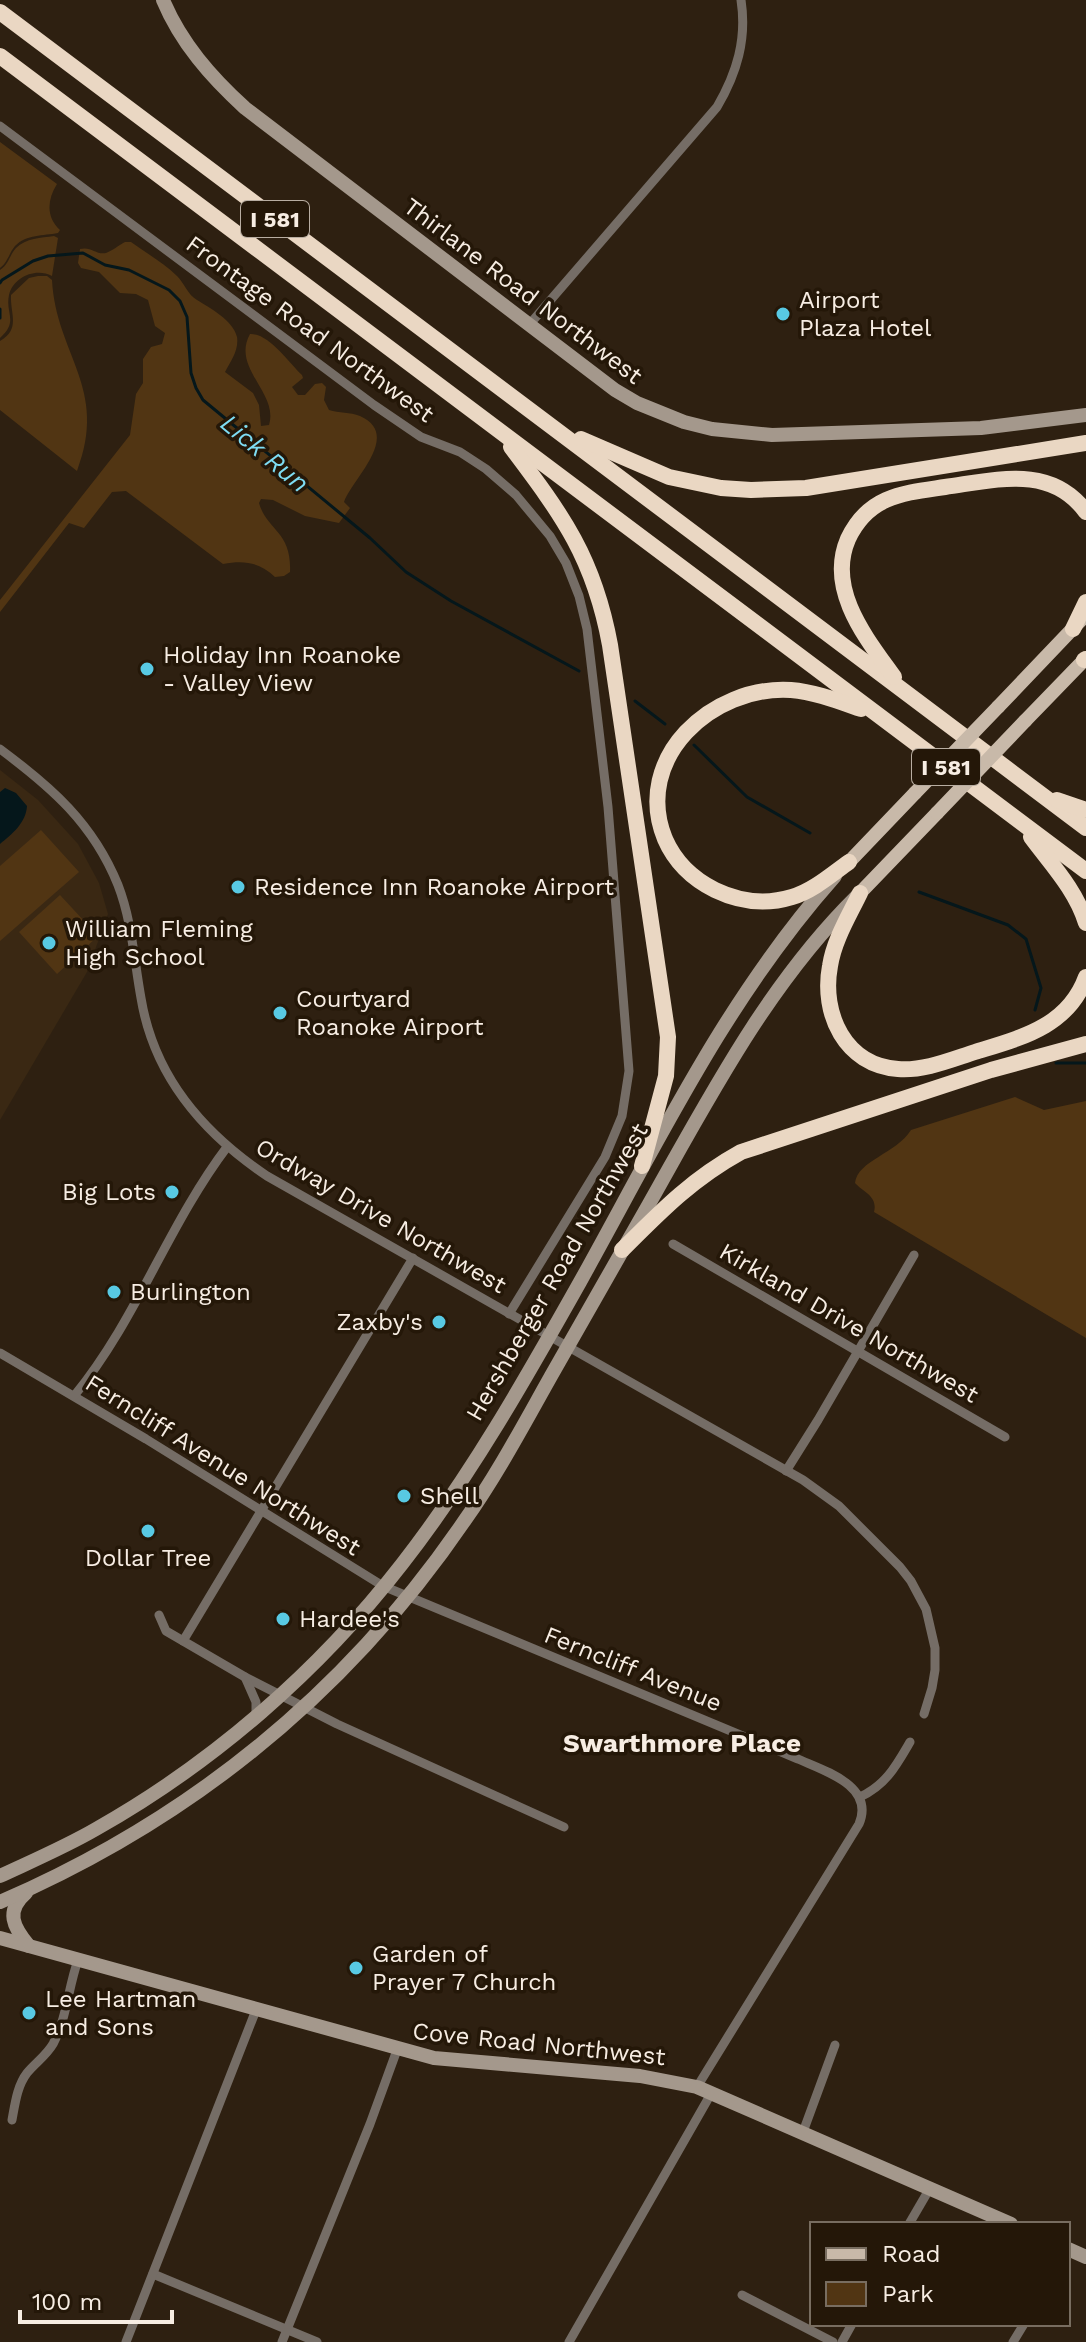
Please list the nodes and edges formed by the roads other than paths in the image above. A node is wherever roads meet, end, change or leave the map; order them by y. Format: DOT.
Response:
graph roads {
  1 [pos="163,0"];
  2 [pos="741,0"];
  3 [pos="0,12"];
  4 [pos="0,56"];
  5 [pos="0,126"];
  6 [pos="529,325"];
  7 [pos="1086,415"];
  8 [pos="551,424"];
  9 [pos="501,433"];
  10 [pos="1086,443"];
  11 [pos="1086,512"];
  12 [pos="1086,602"];
  13 [pos="1086,615"];
  14 [pos="1073,629"];
  15 [pos="1085,659"];
  16 [pos="905,691"];
  17 [pos="875,713"];
  18 [pos="0,749"];
  19 [pos="1043,795"];
  20 [pos="1086,810"];
  21 [pos="1017,821"];
  22 [pos="1086,828"];
  23 [pos="849,862"];
  24 [pos="1086,871"];
  25 [pos="860,893"];
  26 [pos="1086,923"];
  27 [pos="1086,977"];
  28 [pos="1086,1044"];
  29 [pos="227,1147"];
  30 [pos="642,1166"];
  31 [pos="673,1244"];
  32 [pos="622,1250"];
  33 [pos="914,1255"];
  34 [pos="413,1258"];
  35 [pos="509,1314"];
  36 [pos="548,1336"];
  37 [pos="567,1347"];
  38 [pos="859,1351"];
  39 [pos="0,1353"];
  40 [pos="74,1396"];
  41 [pos="1005,1437"];
  42 [pos="786,1471"];
  43 [pos="263,1511"];
  44 [pos="383,1586"];
  45 [pos="406,1597"];
  46 [pos="428,1606"];
  47 [pos="159,1615"];
  48 [pos="183,1641"];
  49 [pos="245,1677"];
  50 [pos="280,1695"];
  51 [pos="303,1707"];
  52 [pos="924,1714"];
  53 [pos="256,1716"];
  54 [pos="910,1742"];
  55 [pos="860,1797"];
  56 [pos="564,1827"];
  57 [pos="0,1876"];
  58 [pos="33,1888"];
  59 [pos="0,1902"];
  60 [pos="0,1938"];
  61 [pos="29,1946"];
  62 [pos="78,1960"];
  63 [pos="256,2010"];
  64 [pos="835,2045"];
  65 [pos="397,2050"];
  66 [pos="704,2089"];
  67 [pos="12,2120"];
  68 [pos="803,2132"];
  69 [pos="930,2188"];
  70 [pos="910,2222"];
  71 [pos="1006,2222"];
  72 [pos="153,2274"];
  73 [pos="742,2295"];
  74 [pos="287,2330"];
  75 [pos="126,2342"];
  76 [pos="282,2342"];
  77 [pos="317,2342"];
  78 [pos="569,2342"];
  79 [pos="833,2342"];
  1 -- 6 [label="main road, Thirlane Road Northwest"];
  2 -- 6 [label="street"];
  3 -- 8 [label="highway, I 581"];
  4 -- 9 [label="highway, I 581"];
  5 -- 35 [label="street, Frontage Road Northwest"];
  6 -- 7 [label="main road, Thirlane Road Northwest"];
  8 -- 10 [label="highway"];
  8 -- 16 [label="highway, I 581"];
  9 -- 17 [label="highway, I 581"];
  9 -- 30 [label="highway"];
  11 -- 16 [label="highway"];
  12 -- 14 [label="highway"];
  13 -- 14 [label="main road, Hershberger Road Northwest"];
  14 -- 23 [label="main road, Hershberger Road Northwest, bridge"];
  15 -- 25 [label="main road, Hershberger Road Northwest, bridge"];
  16 -- 19 [label="highway, I 581"];
  17 -- 21 [label="highway, I 581"];
  17 -- 23 [label="highway"];
  18 -- 29 [label="street, Ordway Drive Northwest"];
  19 -- 20 [label="highway"];
  19 -- 22 [label="highway, I 581"];
  21 -- 24 [label="highway, I 581"];
  21 -- 26 [label="highway"];
  23 -- 30 [label="main road, Hershberger Road Northwest"];
  25 -- 27 [label="highway"];
  25 -- 32 [label="main road, Hershberger Road Northwest"];
  28 -- 32 [label="highway"];
  29 -- 34 [label="street, Ordway Drive Northwest"];
  29 -- 40 [label="street"];
  30 -- 36 [label="main road, Hershberger Road Northwest"];
  31 -- 38 [label="street, Kirkland Drive Northwest"];
  32 -- 37 [label="main road, Hershberger Road Northwest"];
  33 -- 38 [label="street"];
  34 -- 35 [label="street, Ordway Drive Northwest"];
  34 -- 43 [label="street"];
  35 -- 36 [label="street, Ordway Drive Northwest"];
  36 -- 37 [label="street, Ordway Drive Northwest"];
  36 -- 44 [label="main road, Hershberger Road Northwest"];
  37 -- 42 [label="street, Ordway Drive Northwest"];
  37 -- 45 [label="main road, Hershberger Road Northwest"];
  38 -- 41 [label="street, Kirkland Drive Northwest"];
  38 -- 42 [label="street"];
  39 -- 40 [label="street, Ferncliff Avenue Northwest"];
  40 -- 43 [label="street, Ferncliff Avenue Northwest"];
  42 -- 52 [label="street, Ordway Drive Northwest"];
  43 -- 44 [label="street, Ferncliff Avenue Northwest"];
  43 -- 48 [label="street"];
  44 -- 45 [label="street, Ferncliff Avenue Northwest"];
  44 -- 50 [label="main road, Hershberger Road Northwest"];
  45 -- 46 [label="street, Ferncliff Avenue Northwest"];
  45 -- 51 [label="main road, Hershberger Road Northwest"];
  46 -- 55 [label="street, Ferncliff Avenue"];
  47 -- 48 [label="street"];
  48 -- 49 [label="street"];
  49 -- 50 [label="street"];
  49 -- 53 [label="street"];
  50 -- 51 [label="street"];
  50 -- 53 [label="main road, Hershberger Road Northwest"];
  51 -- 56 [label="street"];
  51 -- 58 [label="main road, Hershberger Road Northwest"];
  53 -- 57 [label="main road, Hershberger Road Northwest"];
  54 -- 55 [label="street"];
  55 -- 66 [label="street"];
  58 -- 59 [label="main road, Hershberger Road Northwest"];
  58 -- 61 [label="main road"];
  60 -- 61 [label="main road, Cove Road Northwest"];
  61 -- 62 [label="main road, Cove Road Northwest"];
  62 -- 63 [label="main road, Cove Road Northwest"];
  62 -- 67 [label="street"];
  63 -- 65 [label="main road, Cove Road Northwest"];
  63 -- 72 [label="street"];
  64 -- 68 [label="street"];
  65 -- 66 [label="main road, Cove Road Northwest"];
  65 -- 74 [label="street"];
  66 -- 68 [label="main road, Cove Road Northwest"];
  66 -- 78 [label="street"];
  68 -- 69 [label="main road, Cove Road Northwest"];
  69 -- 70 [label="street"];
  69 -- 71 [label="main road, Cove Road Northwest"];
  72 -- 74 [label="street"];
  72 -- 75 [label="street"];
  73 -- 79 [label="street"];
  74 -- 76 [label="street"];
  74 -- 77 [label="street"];
}
